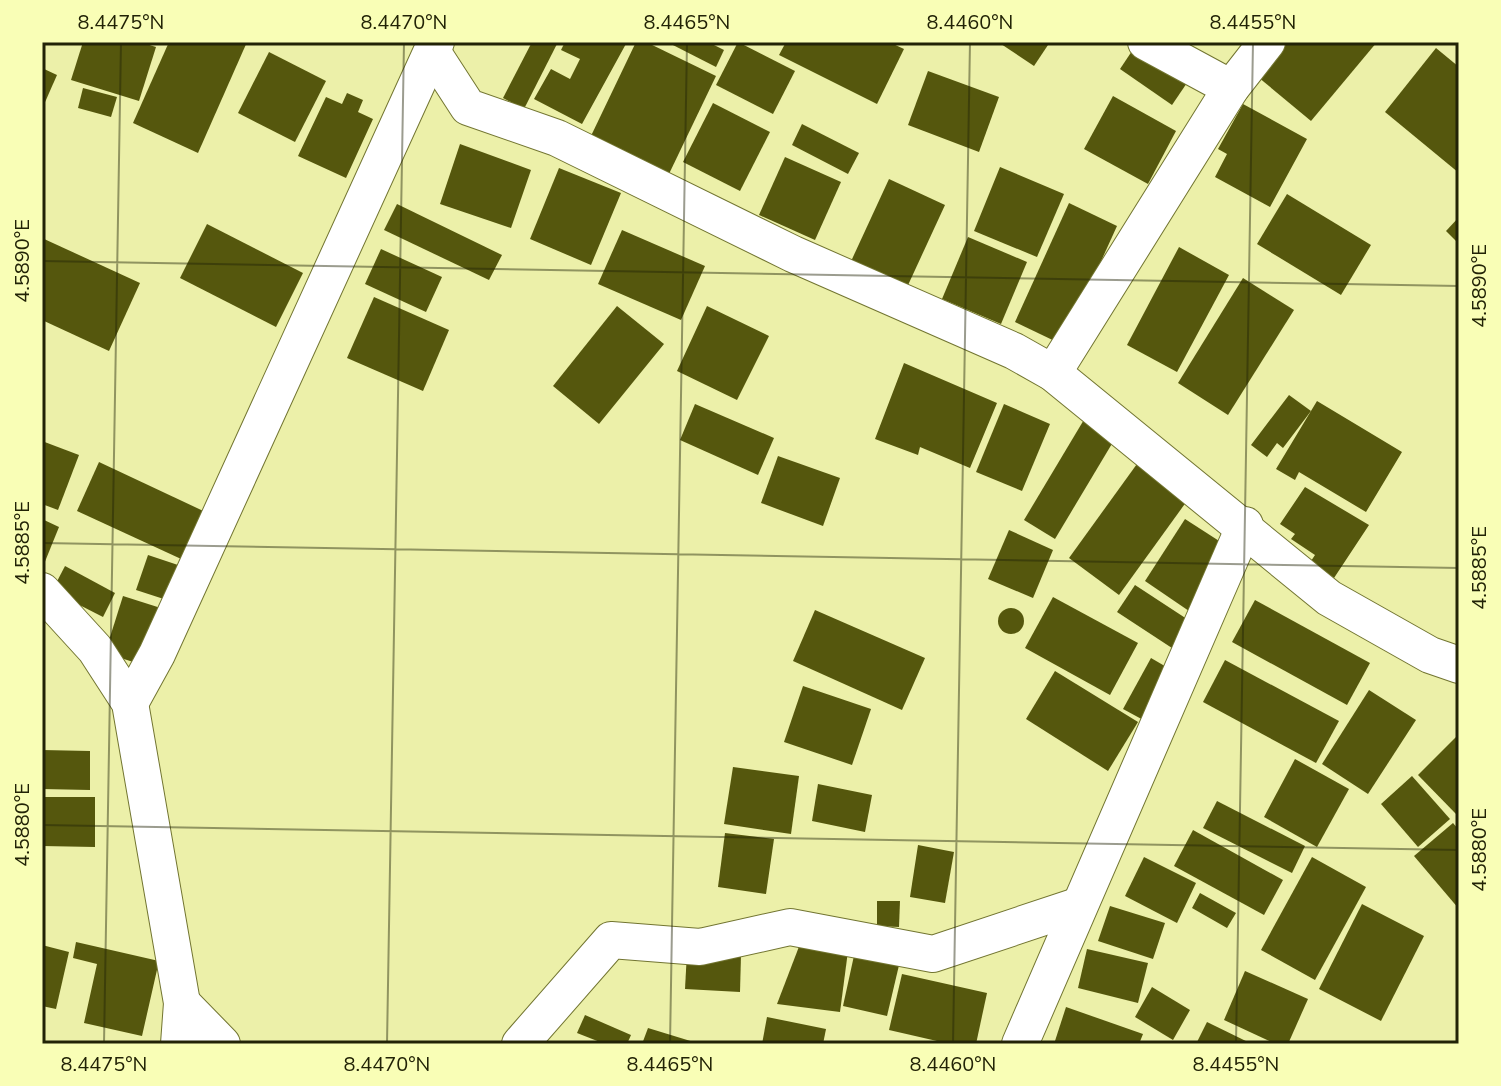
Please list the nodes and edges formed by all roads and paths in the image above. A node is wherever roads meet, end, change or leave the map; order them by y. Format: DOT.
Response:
graph roads {
  1 [pos="1146,42"];
  2 [pos="1267,42"];
  3 [pos="434,48"];
  4 [pos="1231,88"];
  5 [pos="1053,373"];
  6 [pos="1245,525"];
  7 [pos="42,591"];
  8 [pos="1459,665"];
  9 [pos="130,703"];
  10 [pos="1077,906"];
  11 [pos="182,1003"];
  12 [pos="179,1044"];
  13 [pos="222,1044"];
  14 [pos="520,1044"];
  15 [pos="1020,1044"];
  1 -- 4 [label="street"];
  2 -- 4 [label="street"];
  3 -- 5 [label="street"];
  3 -- 9 [label="street"];
  4 -- 5 [label="street"];
  5 -- 6 [label="street"];
  6 -- 8 [label="street"];
  6 -- 10 [label="street"];
  7 -- 9 [label="street"];
  9 -- 11 [label="street"];
  10 -- 14 [label="street"];
  10 -- 15 [label="street"];
  11 -- 12 [label="street"];
  11 -- 13 [label="street"];
}
